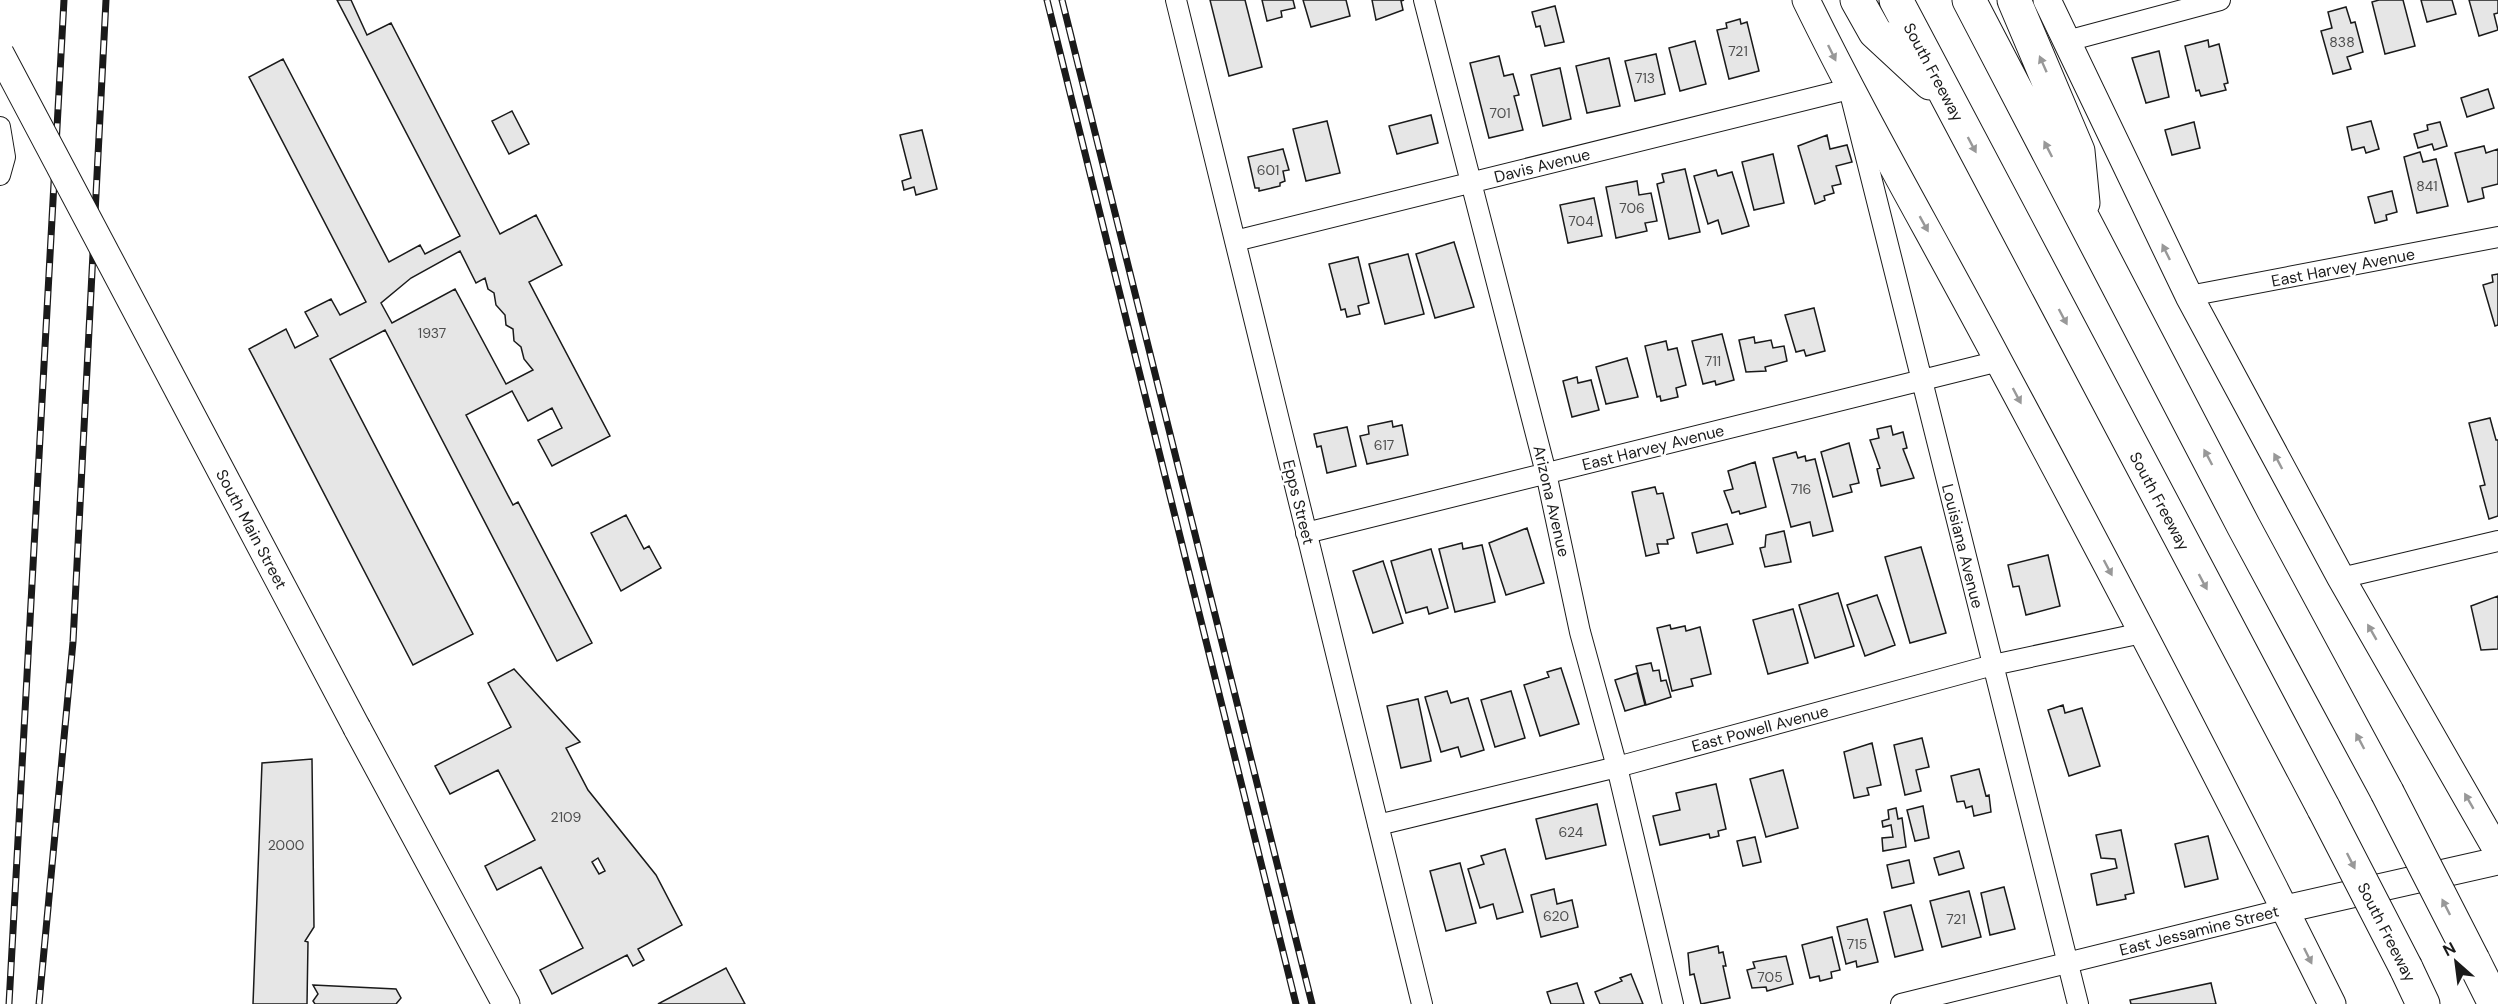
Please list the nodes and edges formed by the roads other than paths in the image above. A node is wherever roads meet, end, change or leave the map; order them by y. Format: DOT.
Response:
graph roads {
  1 [pos="1176,0"];
  2 [pos="1424,0"];
  3 [pos="1806,0"];
  4 [pos="1857,0"];
  5 [pos="1896,0"];
  6 [pos="1969,0"];
  7 [pos="2014,0"];
  8 [pos="2047,0"];
  9 [pos="2220,0"];
  10 [pos="2067,41"];
  11 [pos="0,53"];
  12 [pos="1849,89"];
  13 [pos="1948,100"];
  14 [pos="0,127"];
  15 [pos="0,175"];
  16 [pos="1471,183"];
  17 [pos="2084,220"];
  18 [pos="2498,237"];
  19 [pos="1235,241"];
  20 [pos="2189,296"];
  21 [pos="1999,361"];
  22 [pos="1922,380"];
  23 [pos="1546,473"];
  24 [pos="1306,533"];
  25 [pos="2498,542"];
  26 [pos="2342,578"];
  27 [pos="2142,633"];
  28 [pos="1993,665"];
  29 [pos="1617,767"];
  30 [pos="1378,825"];
  31 [pos="2498,852"];
  32 [pos="2498,861"];
  33 [pos="2284,909"];
  34 [pos="2473,960"];
  35 [pos="2067,963"];
  36 [pos="2498,997"];
  37 [pos="506,1004"];
  38 [pos="1422,1004"];
  39 [pos="1674,1004"];
  40 [pos="1901,1004"];
  41 [pos="2078,1004"];
  42 [pos="2332,1004"];
  43 [pos="2423,1004"];
  44 [pos="2495,1004"];
  1 -- 19 [label="street, Epps Street"];
  2 -- 16 [label="street, Arizona Avenue"];
  3 -- 12 [label="main road, one-way"];
  4 -- 13 [label="highway"];
  5 -- 13 [label="highway, South Freeway"];
  17 -- 6 [label="highway, one-way"];
  17 -- 7 [label="highway, one-way"];
  8 -- 10 [label="main road"];
  9 -- 10 [label="street"];
  20 -- 10 [label="main road, one-way"];
  11 -- 37 [label="main road, South Main Street, bridge"];
  12 -- 16 [label="street, Davis Avenue"];
  12 -- 21 [label="main road, one-way"];
  12 -- 22 [label="street, Louisiana Avenue"];
  13 -- 43 [label="highway, South Freeway, one-way, bridge"];
  14 -- 15 [label="street"];
  16 -- 19 [label="street, Davis Avenue"];
  16 -- 23 [label="street, Arizona Avenue"];
  34 -- 17 [label="highway, one-way, bridge"];
  18 -- 20 [label="street, East Harvey Avenue"];
  19 -- 24 [label="street, Epps Street"];
  26 -- 20 [label="main road, one-way"];
  21 -- 22 [label="street, East Harvey Avenue"];
  21 -- 27 [label="main road, one-way"];
  22 -- 23 [label="street, East Harvey Avenue"];
  22 -- 28 [label="street, Louisiana Avenue"];
  23 -- 24 [label="street, East Harvey Avenue"];
  23 -- 29 [label="street, Arizona Avenue"];
  24 -- 30 [label="street, Epps Street"];
  25 -- 26 [label="street"];
  31 -- 26 [label="main road, one-way"];
  27 -- 28 [label="street, East Powell Avenue"];
  27 -- 33 [label="main road"];
  28 -- 29 [label="street, East Powell Avenue"];
  28 -- 35 [label="street, Louisiana Avenue"];
  29 -- 30 [label="street, East Powell Avenue"];
  29 -- 39 [label="street, Arizona Avenue"];
  30 -- 38 [label="street, Epps Street"];
  32 -- 33 [label="main road, East Jessamine Street"];
  33 -- 35 [label="street, East Jessamine Street"];
  33 -- 42 [label="main road, one-way"];
  34 -- 36 [label="highway"];
  34 -- 44 [label="highway"];
  35 -- 40 [label="street, East Jessamine Street"];
  35 -- 41 [label="street, Louisiana Avenue"];
}
